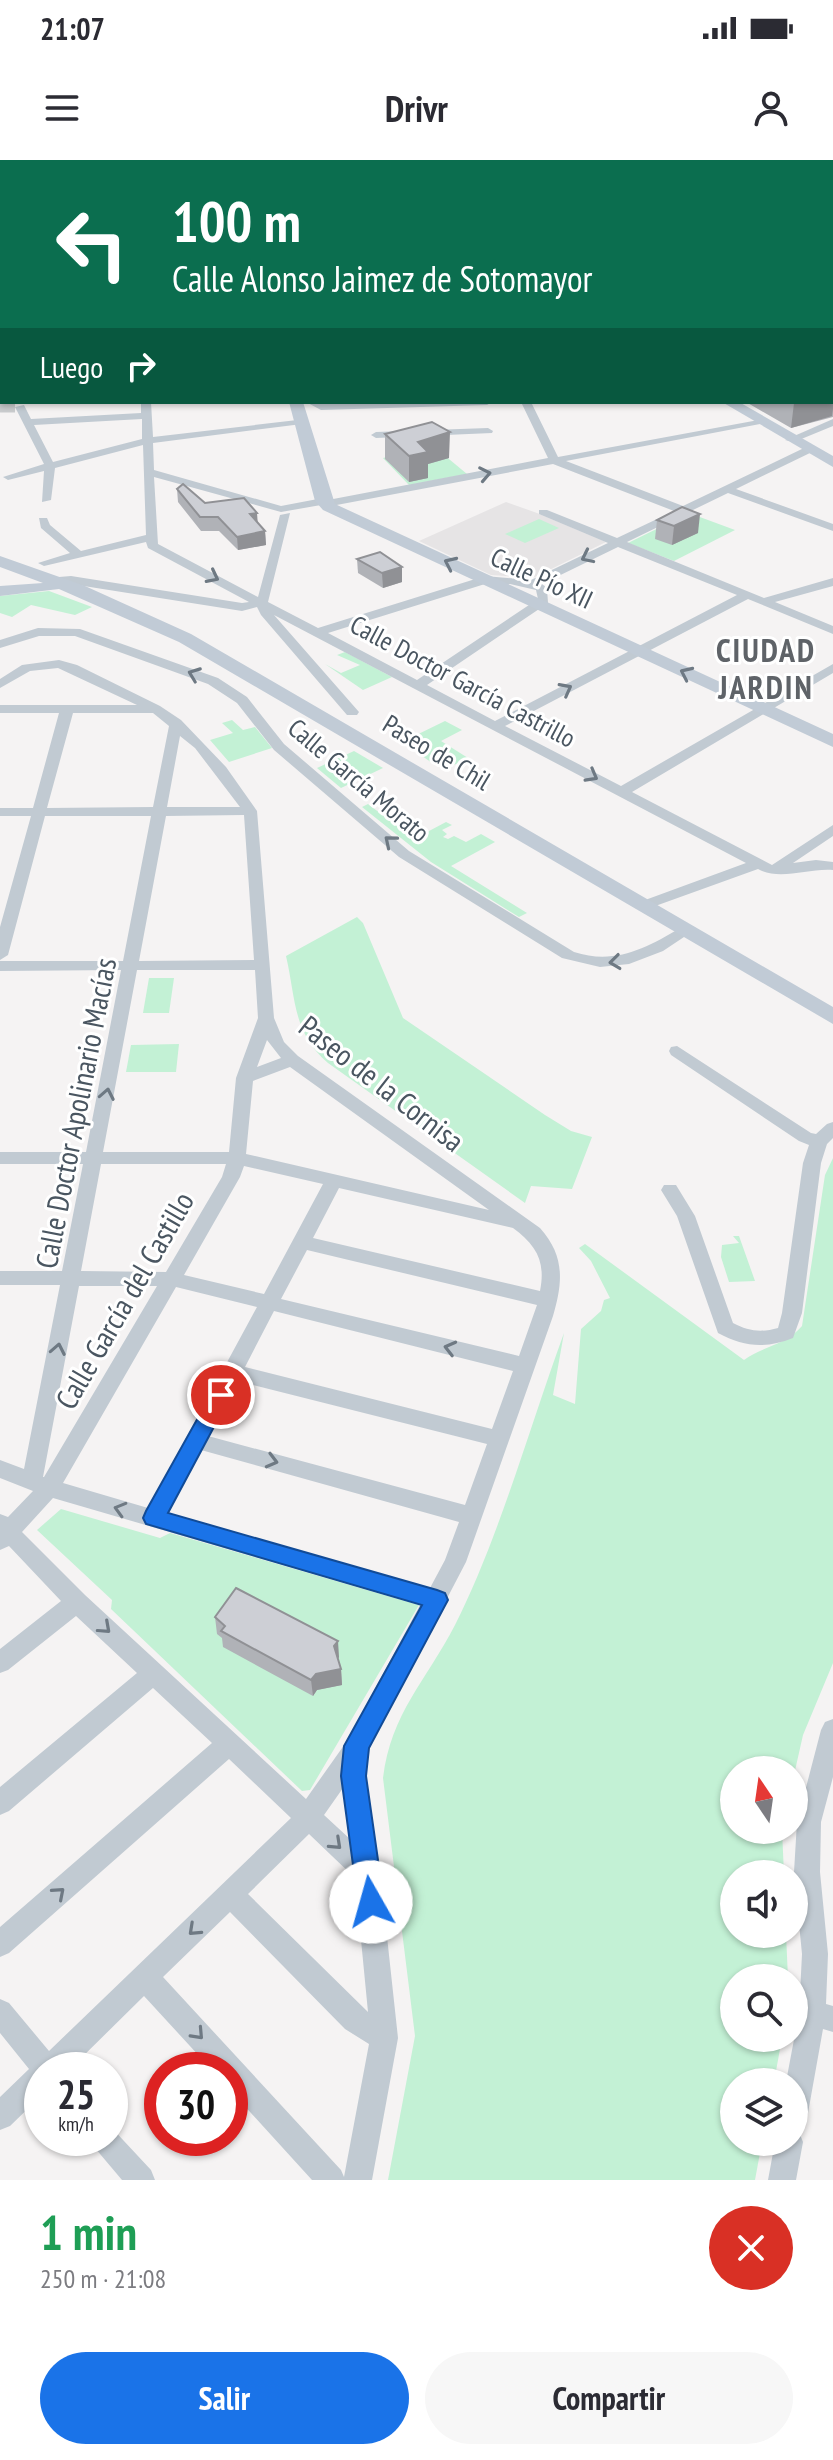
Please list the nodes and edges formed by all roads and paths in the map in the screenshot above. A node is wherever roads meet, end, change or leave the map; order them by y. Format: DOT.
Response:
graph roads {
  1 [pos="146,404"];
  2 [pos="374,404"];
  3 [pos="433,404"];
  4 [pos="527,404"];
  5 [pos="732,404"];
  6 [pos="316,405"];
  7 [pos="20,407"];
  8 [pos="300,414"];
  9 [pos="147,416"];
  10 [pos="760,421"];
  11 [pos="27,422"];
  12 [pos="833,422"];
  13 [pos="488,431"];
  14 [pos="442,433"];
  15 [pos="376,435"];
  16 [pos="790,440"];
  17 [pos="148,441"];
  18 [pos="808,450"];
  19 [pos="556,461"];
  20 [pos="833,462"];
  21 [pos="50,466"];
  22 [pos="149,472"];
  23 [pos="8,477"];
  24 [pos="726,489"];
  25 [pos="46,500"];
  26 [pos="326,504"];
  27 [pos="683,510"];
  28 [pos="283,512"];
  29 [pos="543,512"];
  30 [pos="43,520"];
  31 [pos="833,528"];
  32 [pos="151,537"];
  33 [pos="618,542"];
  34 [pos="78,554"];
  35 [pos="44,573"];
  36 [pos="3,576"];
  37 [pos="487,581"];
  38 [pos="833,582"];
  39 [pos="532,584"];
  40 [pos="79,590"];
  41 [pos="747,595"];
  42 [pos="262,602"];
  43 [pos="763,602"];
  44 [pos="538,605"];
  45 [pos="833,630"];
  46 [pos="319,632"];
  47 [pos="0,644"];
  48 [pos="637,651"];
  49 [pos="833,668"];
  50 [pos="0,684"];
  51 [pos="419,684"];
  52 [pos="0,709"];
  53 [pos="67,709"];
  54 [pos="763,709"];
  55 [pos="157,710"];
  56 [pos="176,723"];
  57 [pos="349,725"];
  58 [pos="497,725"];
  59 [pos="833,741"];
  60 [pos="200,745"];
  61 [pos="169,755"];
  62 [pos="622,792"];
  63 [pos="161,811"];
  64 [pos="250,811"];
  65 [pos="0,812"];
  66 [pos="38,812"];
  67 [pos="833,829"];
  68 [pos="833,866"];
  69 [pos="766,868"];
  70 [pos="642,906"];
  71 [pos="685,931"];
  72 [pos="0,955"];
  73 [pos="263,965"];
  74 [pos="0,966"];
  75 [pos="132,966"];
  76 [pos="833,1017"];
  77 [pos="266,1018"];
  78 [pos="677,1051"];
  79 [pos="292,1060"];
  80 [pos="245,1078"];
  81 [pos="833,1128"];
  82 [pos="819,1142"];
  83 [pos="0,1158"];
  84 [pos="237,1158"];
  85 [pos="95,1159"];
  86 [pos="452,1176"];
  87 [pos="334,1181"];
  88 [pos="670,1190"];
  89 [pos="416,1199"];
  90 [pos="524,1226"];
  91 [pos="302,1242"];
  92 [pos="0,1278"];
  93 [pos="72,1278"];
  94 [pos="172,1279"];
  95 [pos="548,1300"];
  96 [pos="269,1304"];
  97 [pos="526,1366"];
  98 [pos="233,1372"];
  99 [pos="500,1439"];
  100 [pos="197,1441"];
  101 [pos="0,1469"];
  102 [pos="41,1484"];
  103 [pos="471,1516"];
  104 [pos="154,1518"];
  105 [pos="3,1533"];
  106 [pos="437,1600"];
  107 [pos="77,1602"];
  108 [pos="0,1663"];
  109 [pos="155,1672"];
  110 [pos="833,1730"];
  111 [pos="228,1744"];
  112 [pos="357,1746"];
  113 [pos="0,1803"];
  114 [pos="308,1818"];
  115 [pos="367,1872"];
  116 [pos="231,1895"];
  117 [pos="0,1944"];
  118 [pos="145,1977"];
  119 [pos="0,2012"];
  120 [pos="823,2016"];
  121 [pos="384,2038"];
  122 [pos="33,2052"];
  123 [pos="67,2052"];
  124 [pos="807,2068"];
  125 [pos="24,2093"];
  126 [pos="0,2116"];
  127 [pos="120,2156"];
  128 [pos="786,2156"];
  129 [pos="141,2180"];
  130 [pos="331,2180"];
  131 [pos="358,2180"];
  132 [pos="782,2180"];
  1 -- 9 [label="street"];
  2 -- 6 [label="street"];
  3 -- 14 [label="street"];
  4 -- 19 [label="street"];
  5 -- 10 [label="street"];
  6 -- 8 [label="street"];
  7 -- 11 [label="street"];
  8 -- 17 [label="street"];
  8 -- 26 [label="street"];
  9 -- 11 [label="street"];
  9 -- 17 [label="street"];
  10 -- 16 [label="street"];
  10 -- 19 [label="street"];
  11 -- 21 [label="street"];
  12 -- 16 [label="street"];
  13 -- 14 [label="street"];
  14 -- 15 [label="street"];
  16 -- 18 [label="street"];
  17 -- 21 [label="street"];
  17 -- 22 [label="street"];
  18 -- 20 [label="street"];
  18 -- 24 [label="street"];
  26 -- 19 [label="street, one-way"];
  19 -- 27 [label="street"];
  21 -- 23 [label="street"];
  21 -- 25 [label="street"];
  22 -- 28 [label="street"];
  22 -- 32 [label="street"];
  24 -- 27 [label="street"];
  24 -- 31 [label="street"];
  26 -- 28 [label="street"];
  37 -- 26 [label="street, Calle Pío XII, one-way"];
  27 -- 33 [label="street"];
  28 -- 42 [label="street"];
  29 -- 33 [label="street"];
  30 -- 34 [label="street"];
  32 -- 34 [label="street"];
  32 -- 42 [label="street, Calle Doctor García Castrillo, one-way"];
  33 -- 39 [label="street, one-way"];
  33 -- 41 [label="street"];
  34 -- 35 [label="street"];
  35 -- 36 [label="street"];
  35 -- 40 [label="street, Paseo de Chil"];
  35 -- 42 [label="street"];
  36 -- 40 [label="street"];
  37 -- 39 [label="street"];
  37 -- 44 [label="street, Calle Pío XII"];
  37 -- 46 [label="street"];
  38 -- 43 [label="street"];
  39 -- 44 [label="street"];
  40 -- 57 [label="street, Paseo de Chil"];
  41 -- 43 [label="street"];
  41 -- 48 [label="street"];
  42 -- 46 [label="street, Calle Doctor García Castrillo"];
  42 -- 57 [label="street"];
  43 -- 45 [label="street"];
  44 -- 48 [label="street, Calle Pío XII"];
  44 -- 51 [label="street"];
  46 -- 51 [label="street, Calle Doctor García Castrillo"];
  71 -- 47 [label="street, Calle García Morato, one-way"];
  54 -- 48 [label="street, Calle Pío XII, one-way"];
  58 -- 48 [label="street, one-way"];
  49 -- 54 [label="street"];
  50 -- 55 [label="street"];
  51 -- 58 [label="street, Calle Doctor García Castrillo"];
  52 -- 53 [label="street"];
  53 -- 55 [label="street"];
  53 -- 66 [label="street"];
  54 -- 59 [label="street, Calle Pío XII"];
  54 -- 62 [label="street"];
  55 -- 56 [label="street"];
  56 -- 60 [label="street"];
  56 -- 61 [label="street, Calle Doctor Apolinario Macías"];
  57 -- 70 [label="street, Paseo de Chil"];
  58 -- 62 [label="street, Calle Doctor García Castrillo, one-way"];
  60 -- 61 [label="street"];
  60 -- 64 [label="street"];
  61 -- 63 [label="street, Calle Doctor Apolinario Macías"];
  62 -- 69 [label="street, Calle Doctor García Castrillo"];
  63 -- 64 [label="street"];
  63 -- 66 [label="street"];
  63 -- 75 [label="street, Calle Doctor Apolinario Macías"];
  64 -- 73 [label="street, Paseo de la Cornisa"];
  65 -- 66 [label="street"];
  66 -- 72 [label="street"];
  67 -- 69 [label="street"];
  68 -- 69 [label="street"];
  69 -- 70 [label="street"];
  70 -- 71 [label="street, Paseo de Chil"];
  71 -- 76 [label="street, Paseo de Chil"];
  73 -- 75 [label="street"];
  73 -- 77 [label="street, Paseo de la Cornisa"];
  74 -- 75 [label="street"];
  85 -- 75 [label="street, Calle Doctor Apolinario Macías, one-way"];
  77 -- 79 [label="street, Paseo de la Cornisa"];
  77 -- 80 [label="street, Calle García del Castillo"];
  78 -- 82 [label="street"];
  79 -- 80 [label="street"];
  79 -- 86 [label="street, Paseo de la Cornisa"];
  80 -- 84 [label="street, Calle García del Castillo"];
  81 -- 82 [label="street"];
  82 -- 88 [label="street"];
  83 -- 85 [label="street"];
  84 -- 85 [label="street"];
  84 -- 87 [label="street"];
  84 -- 94 [label="street, Calle García del Castillo"];
  85 -- 93 [label="street, Calle Doctor Apolinario Macías"];
  86 -- 89 [label="street"];
  86 -- 90 [label="street, Paseo de la Cornisa"];
  87 -- 89 [label="street"];
  87 -- 91 [label="street"];
  89 -- 90 [label="street"];
  90 -- 95 [label="street, Paseo de la Cornisa"];
  91 -- 95 [label="street"];
  91 -- 96 [label="street"];
  92 -- 93 [label="street"];
  93 -- 94 [label="street"];
  102 -- 93 [label="street, Calle Doctor Apolinario Macías, one-way"];
  94 -- 96 [label="street"];
  94 -- 102 [label="street, Calle García del Castillo"];
  95 -- 97 [label="street, Paseo de la Cornisa"];
  97 -- 96 [label="street, one-way"];
  96 -- 98 [label="street"];
  97 -- 99 [label="street, Paseo de la Cornisa"];
  98 -- 99 [label="street"];
  98 -- 100 [label="street"];
  99 -- 103 [label="street, Paseo de la Cornisa"];
  100 -- 103 [label="street, one-way"];
  100 -- 104 [label="street"];
  101 -- 102 [label="street"];
  104 -- 102 [label="street, one-way"];
  102 -- 105 [label="street, Calle García del Castillo"];
  103 -- 106 [label="street, Paseo de la Cornisa"];
  104 -- 106 [label="street"];
  105 -- 107 [label="street"];
  106 -- 112 [label="street, Paseo de la Cornisa"];
  107 -- 108 [label="street"];
  107 -- 109 [label="street, one-way"];
  109 -- 111 [label="street"];
  109 -- 113 [label="street"];
  110 -- 120 [label="street"];
  111 -- 114 [label="street"];
  117 -- 111 [label="street, one-way"];
  112 -- 114 [label="street, Paseo de la Cornisa"];
  112 -- 115 [label="street"];
  114 -- 115 [label="street, one-way"];
  114 -- 116 [label="street, Paseo de la Cornisa"];
  115 -- 121 [label="street"];
  116 -- 118 [label="street, Paseo de la Cornisa, one-way"];
  116 -- 121 [label="street"];
  118 -- 123 [label="street, Paseo de la Cornisa"];
  118 -- 130 [label="street, one-way"];
  119 -- 122 [label="street"];
  120 -- 124 [label="street"];
  121 -- 131 [label="street"];
  125 -- 126 [label="street"];
  127 -- 129 [label="street"];
  128 -- 132 [label="street"];
}
